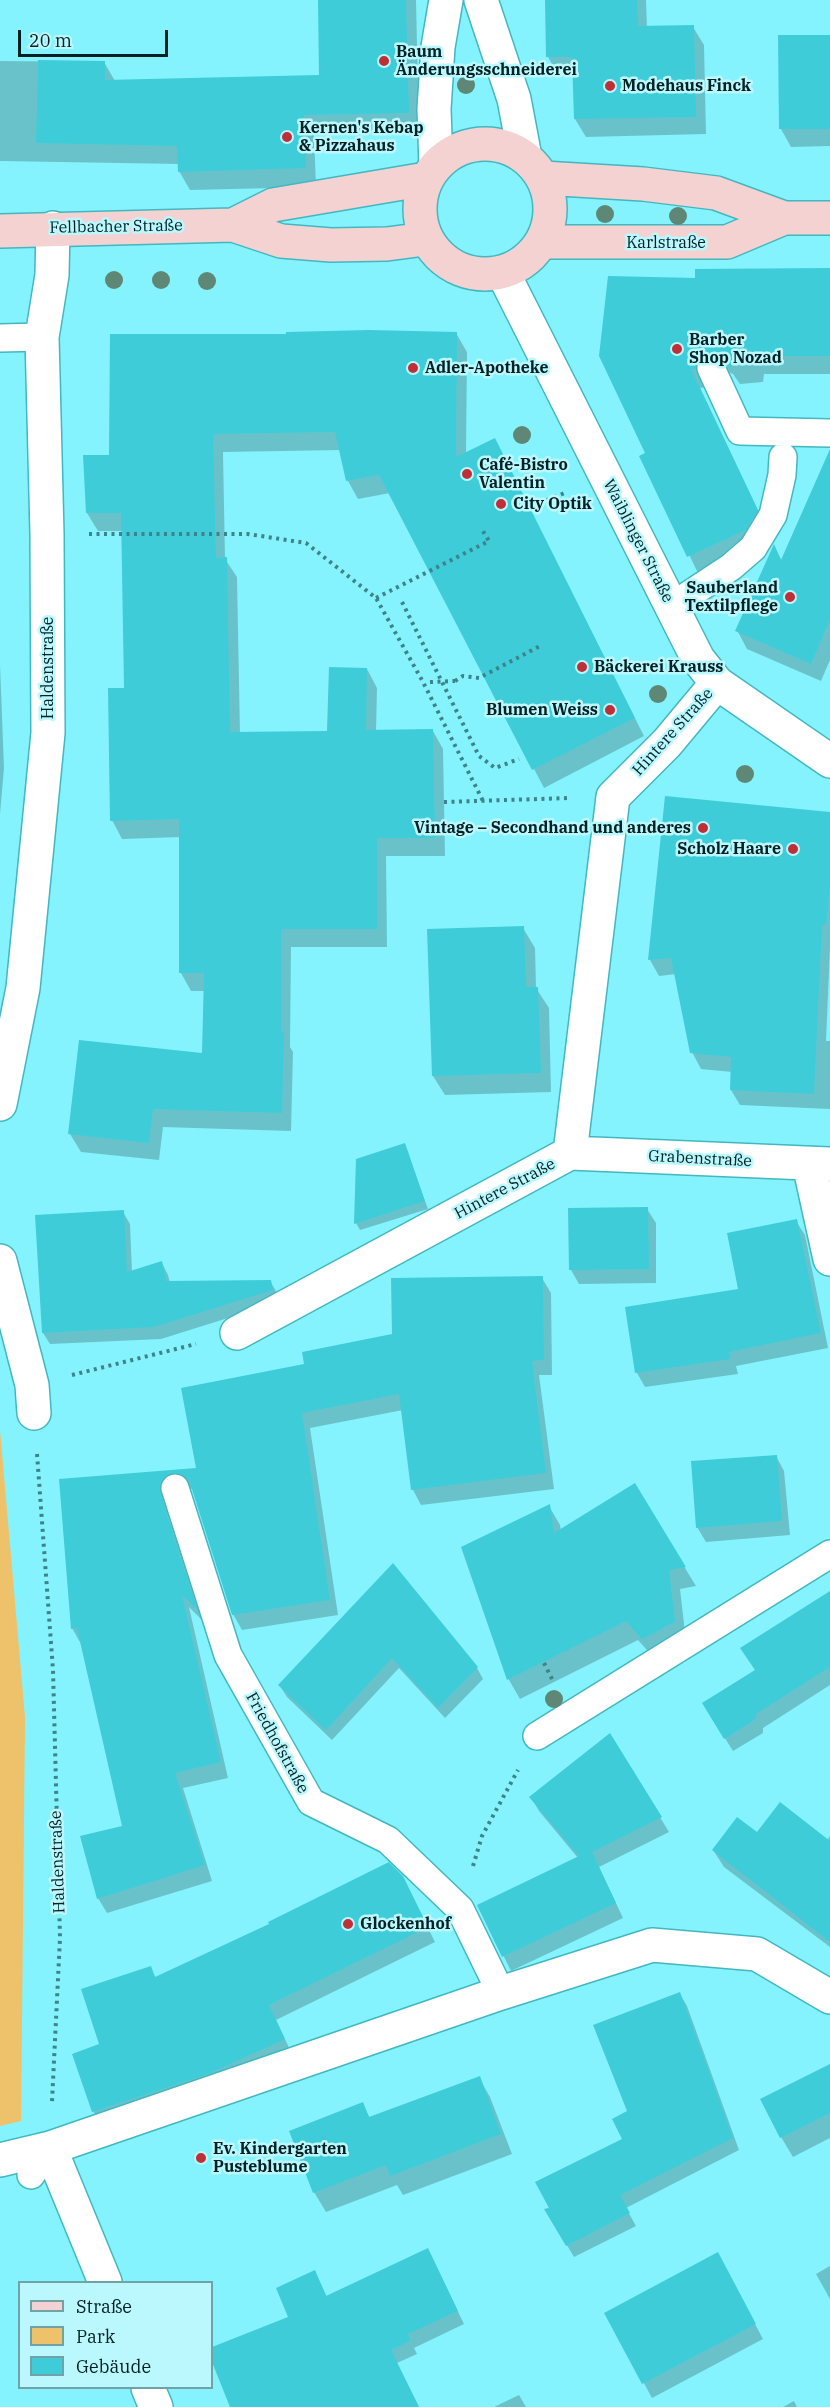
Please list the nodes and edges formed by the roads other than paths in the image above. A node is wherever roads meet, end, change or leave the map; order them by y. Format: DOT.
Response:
graph roads {
  1 [pos="446,0"];
  2 [pos="481,0"];
  3 [pos="534,167"];
  4 [pos="431,172"];
  5 [pos="784,218"];
  6 [pos="830,218"];
  7 [pos="232,225"];
  8 [pos="53,228"];
  9 [pos="0,231"];
  10 [pos="425,239"];
  11 [pos="543,242"];
  12 [pos="503,273"];
  13 [pos="42,337"];
  14 [pos="0,338"];
  15 [pos="711,368"];
  16 [pos="830,433"];
  17 [pos="783,457"];
  18 [pos="672,606"];
  19 [pos="717,683"];
  20 [pos="830,761"];
  21 [pos="0,1104"];
  22 [pos="570,1153"];
  23 [pos="819,1164"];
  24 [pos="830,1259"];
  25 [pos="0,1261"];
  26 [pos="237,1333"];
  27 [pos="34,1414"];
  28 [pos="175,1488"];
  29 [pos="830,1554"];
  30 [pos="537,1736"];
  31 [pos="501,1993"];
  32 [pos="830,1997"];
  33 [pos="50,2148"];
  34 [pos="0,2160"];
  35 [pos="31,2175"];
  36 [pos="104,2281"];
  37 [pos="148,2389"];
  38 [pos="156,2407"];
  1 -- 4 [label="street"];
  2 -- 3 [label="street"];
  3 -- 4 [label="main road"];
  3 -- 5 [label="main road, Karlstraße"];
  3 -- 11 [label="main road"];
  4 -- 7 [label="main road, Fellbacher Straße"];
  4 -- 10 [label="main road"];
  5 -- 6 [label="main road, Karlstraße"];
  5 -- 11 [label="main road, Karlstraße"];
  7 -- 8 [label="main road, Fellbacher Straße"];
  7 -- 10 [label="main road, Fellbacher Straße"];
  8 -- 9 [label="main road, Fellbacher Straße"];
  8 -- 13 [label="street, Haldenstraße"];
  10 -- 12 [label="main road"];
  11 -- 12 [label="main road"];
  12 -- 18 [label="street, Waiblinger Straße"];
  13 -- 14 [label="lane"];
  13 -- 21 [label="street, Haldenstraße"];
  15 -- 16 [label="lane"];
  17 -- 18 [label="lane"];
  18 -- 19 [label="street, Waiblinger Straße"];
  19 -- 20 [label="street, Waiblinger Straße"];
  19 -- 22 [label="street, Hintere Straße"];
  22 -- 23 [label="street, Grabenstraße"];
  22 -- 26 [label="street, Hintere Straße"];
  23 -- 24 [label="street"];
  25 -- 27 [label="street"];
  28 -- 31 [label="lane, Friedhofstraße"];
  29 -- 30 [label="lane"];
  31 -- 32 [label="street"];
  31 -- 33 [label="street"];
  33 -- 34 [label="street"];
  33 -- 35 [label="lane"];
  33 -- 36 [label="street"];
  37 -- 38 [label="street"];
}
